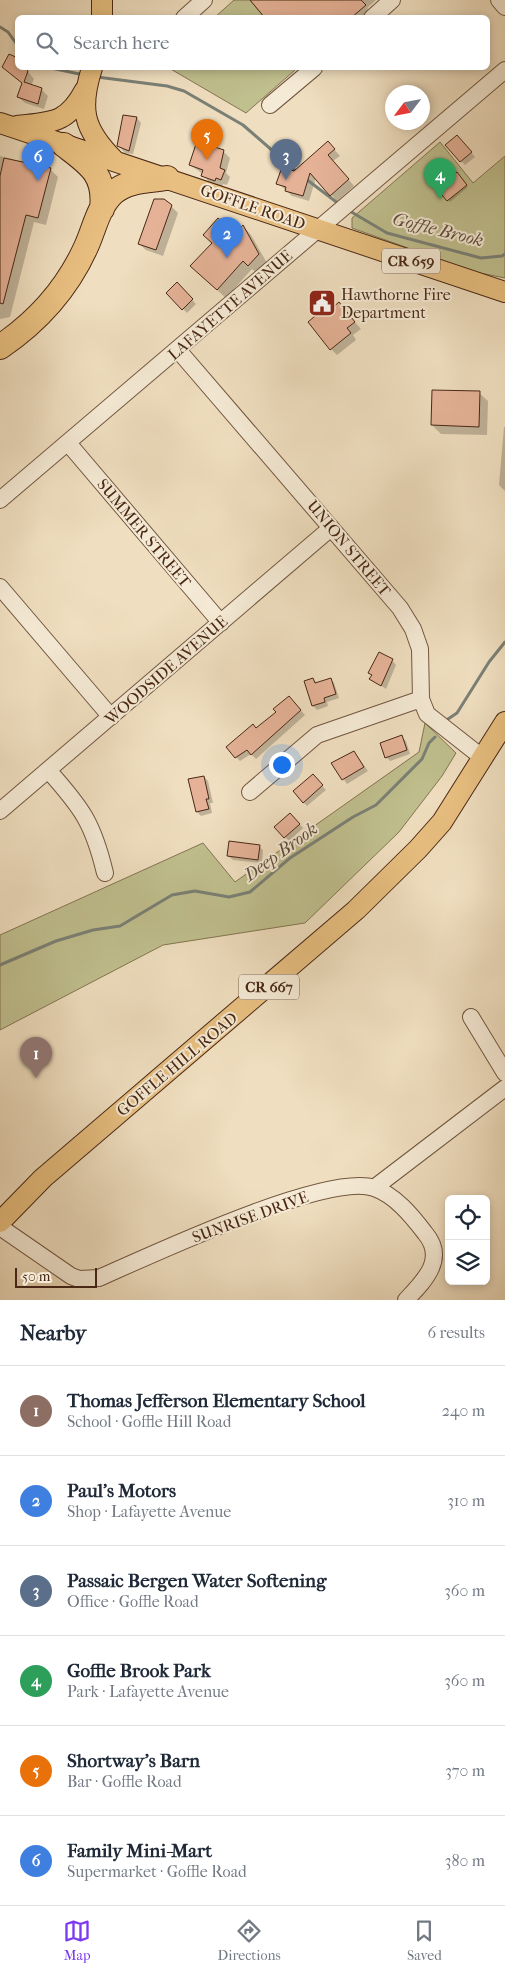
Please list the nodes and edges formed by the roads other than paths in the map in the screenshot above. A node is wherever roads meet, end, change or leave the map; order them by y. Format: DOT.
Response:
graph roads {
  1 [pos="102,0"];
  2 [pos="204,0"];
  3 [pos="392,0"];
  4 [pos="499,0"];
  5 [pos="505,7"];
  6 [pos="102,15"];
  7 [pos="187,15"];
  8 [pos="375,15"];
  9 [pos="312,70"];
  10 [pos="505,70"];
  11 [pos="89,77"];
  12 [pos="270,105"];
  13 [pos="5,125"];
  14 [pos="64,146"];
  15 [pos="114,160"];
  16 [pos="167,178"];
  17 [pos="102,209"];
  18 [pos="317,230"];
  19 [pos="505,292"];
  20 [pos="0,347"];
  21 [pos="178,350"];
  22 [pos="68,443"];
  23 [pos="0,500"];
  24 [pos="331,528"];
  25 [pos="0,587"];
  26 [pos="221,623"];
  27 [pos="421,699"];
  28 [pos="111,717"];
  29 [pos="505,722"];
  30 [pos="482,758"];
  31 [pos="48,770"];
  32 [pos="250,792"];
  33 [pos="0,811"];
  34 [pos="105,873"];
  35 [pos="470,1017"];
  36 [pos="505,1073"];
  37 [pos="505,1088"];
  38 [pos="374,1188"];
  39 [pos="0,1222"];
  40 [pos="0,1227"];
  41 [pos="406,1300"];
  1 -- 6 [label="main road"];
  2 -- 7 [label="street"];
  3 -- 8 [label="street"];
  4 -- 5 [label="street"];
  9 -- 12 [label="street"];
  10 -- 18 [label="street, LAFAYETTE AVENUE"];
  11 -- 13 [label="main road"];
  11 -- 15 [label="main road"];
  13 -- 14 [label="main road, GOFFLE ROAD / CR 659"];
  14 -- 15 [label="main road, GOFFLE ROAD / CR 659"];
  14 -- 17 [label="highway"];
  15 -- 16 [label="main road, GOFFLE ROAD / CR 659"];
  16 -- 17 [label="highway"];
  16 -- 18 [label="main road, GOFFLE ROAD / CR 659"];
  17 -- 20 [label="highway"];
  18 -- 19 [label="main road, GOFFLE ROAD / CR 659"];
  18 -- 21 [label="street, LAFAYETTE AVENUE"];
  21 -- 22 [label="street, LAFAYETTE AVENUE"];
  21 -- 24 [label="street, UNION STREET"];
  22 -- 23 [label="street, LAFAYETTE AVENUE"];
  22 -- 26 [label="street, SUMMER STREET"];
  24 -- 26 [label="street, WOODSIDE AVENUE"];
  24 -- 27 [label="street, UNION STREET"];
  25 -- 28 [label="street"];
  26 -- 28 [label="street, WOODSIDE AVENUE"];
  27 -- 30 [label="street, UNION STREET"];
  27 -- 32 [label="street"];
  28 -- 31 [label="street, WOODSIDE AVENUE"];
  29 -- 30 [label="main road, GOFFLE HILL ROAD / CR 667"];
  30 -- 39 [label="main road, GOFFLE HILL ROAD / CR 667"];
  31 -- 33 [label="street, WOODSIDE AVENUE"];
  31 -- 34 [label="street"];
  35 -- 36 [label="street"];
  37 -- 38 [label="street"];
  38 -- 40 [label="street, SUNRISE DRIVE"];
  38 -- 41 [label="street, SUNRISE DRIVE"];
}
